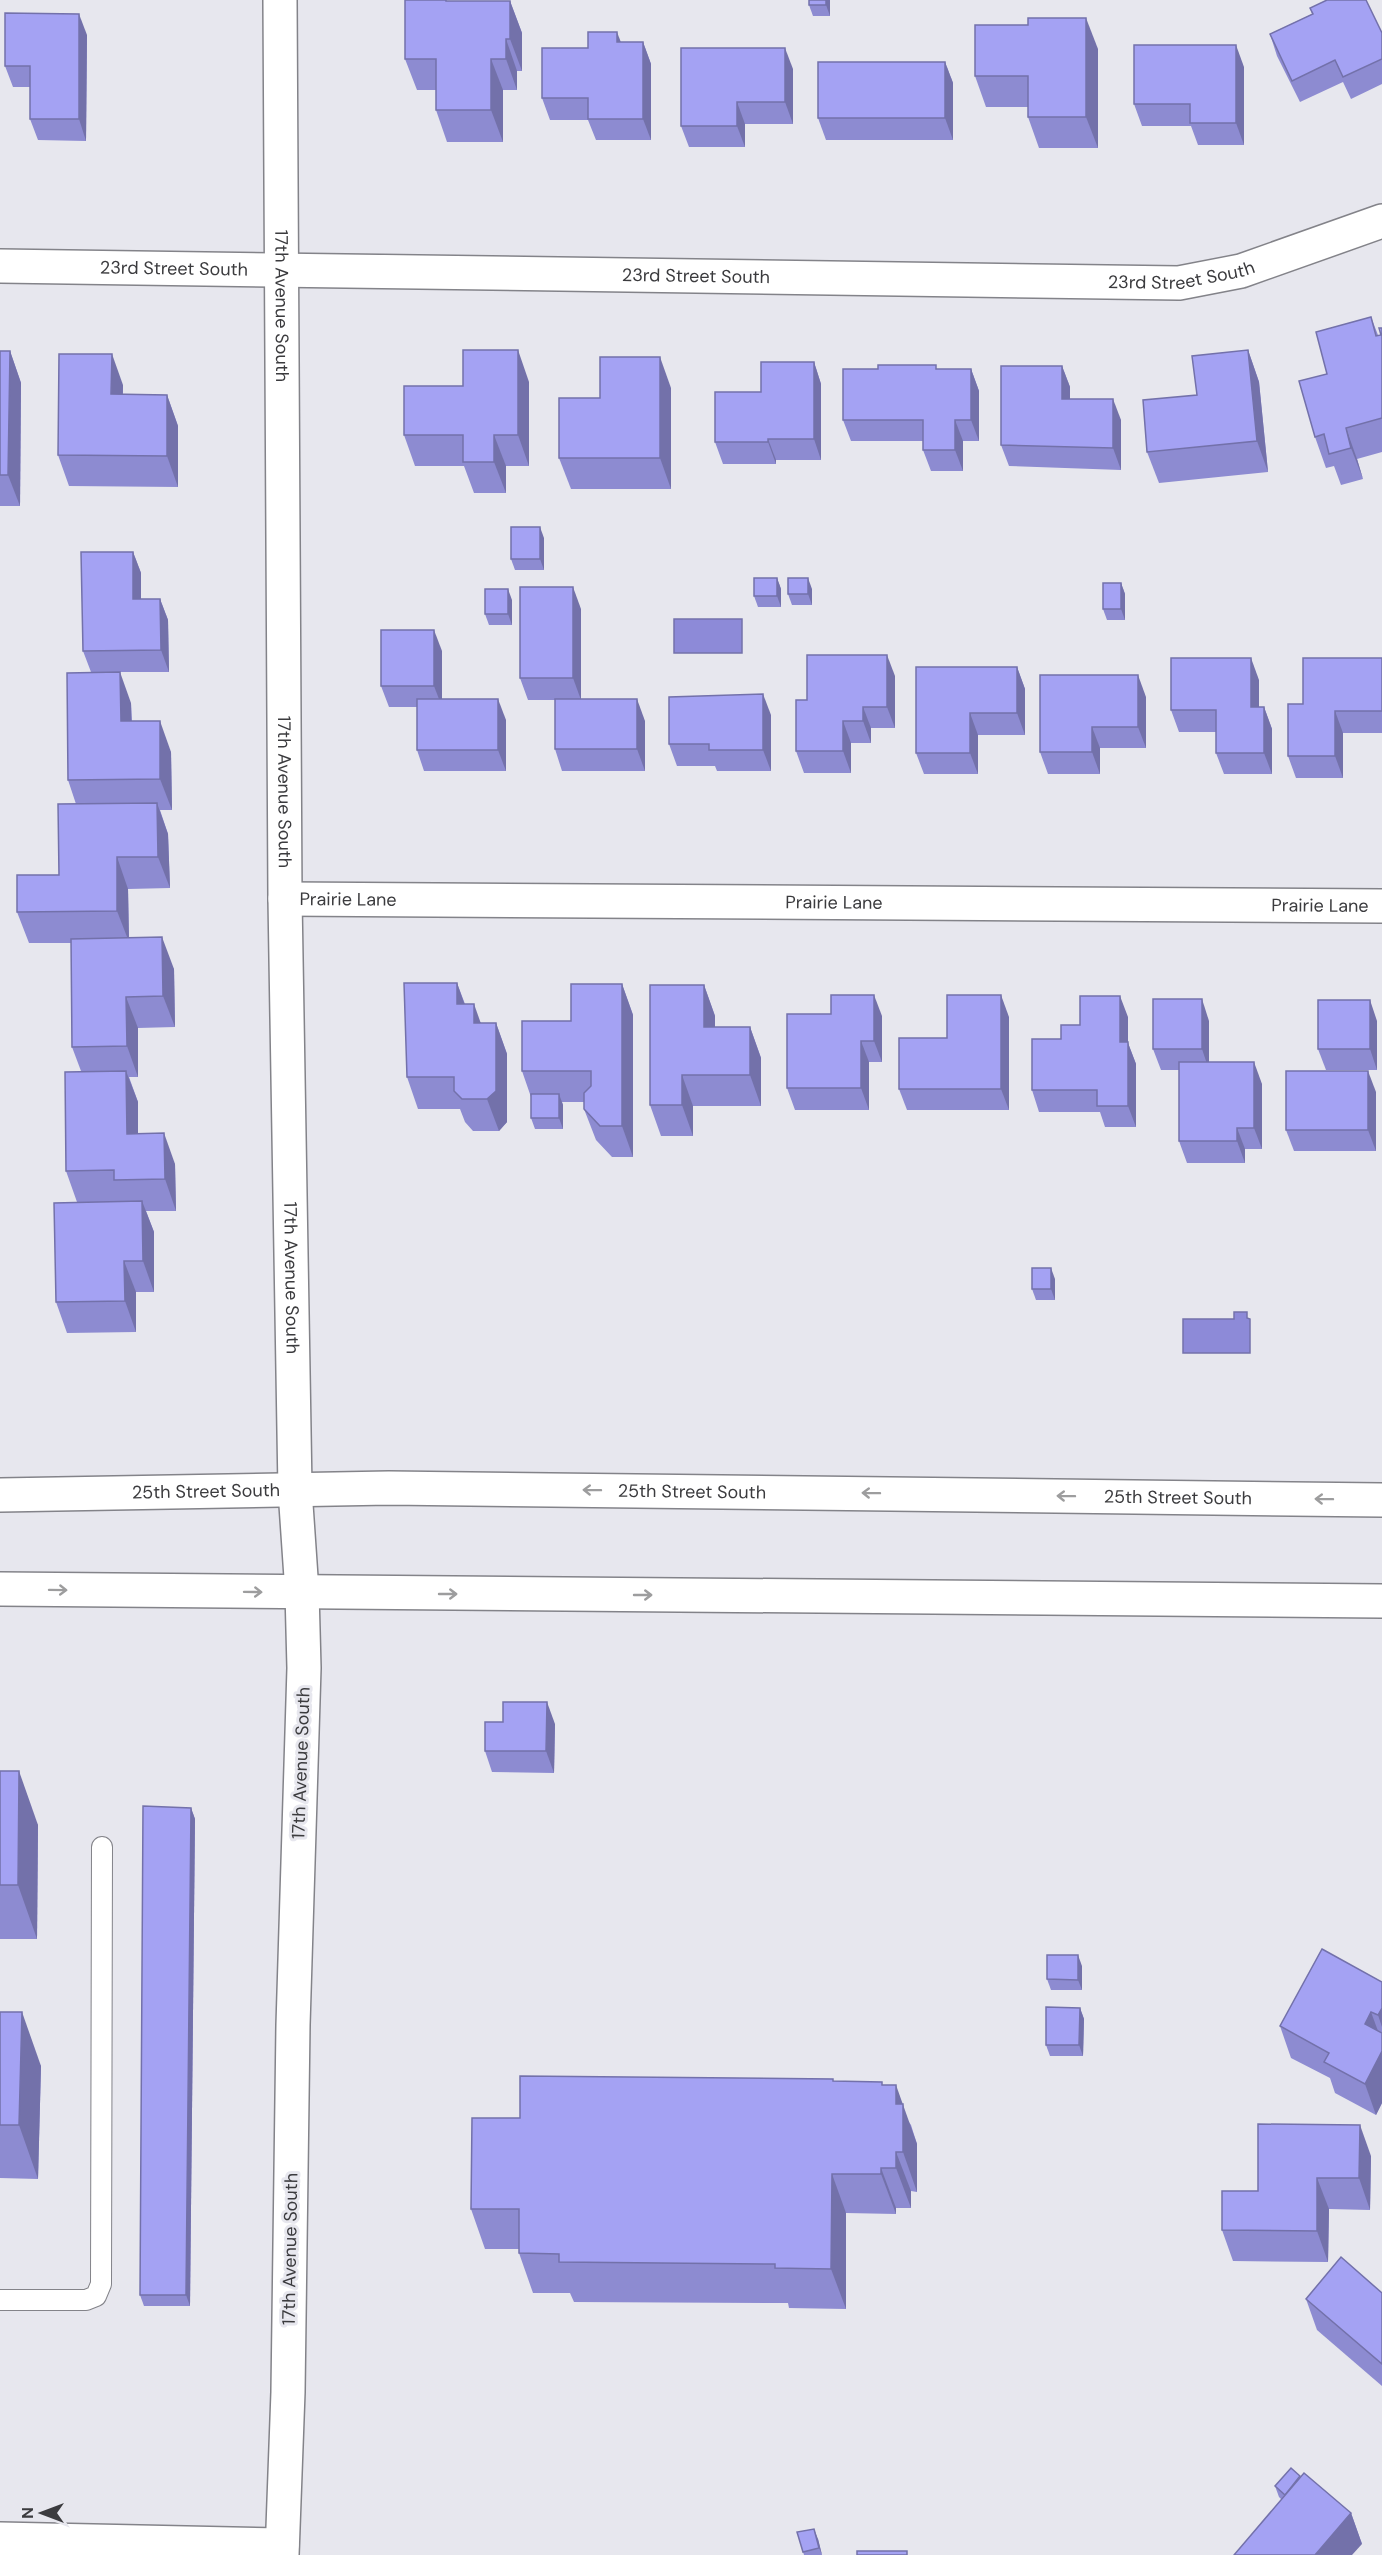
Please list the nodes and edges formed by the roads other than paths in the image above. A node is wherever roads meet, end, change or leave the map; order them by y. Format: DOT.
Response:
graph roads {
  1 [pos="280,0"];
  2 [pos="1382,221"];
  3 [pos="0,266"];
  4 [pos="283,271"];
  5 [pos="285,899"];
  6 [pos="1382,906"];
  7 [pos="295,1490"];
  8 [pos="0,1495"];
  9 [pos="1382,1500"];
  10 [pos="0,1589"];
  11 [pos="302,1592"];
  12 [pos="1382,1601"];
  13 [pos="102,1847"];
  14 [pos="0,2300"];
  15 [pos="0,2539"];
  16 [pos="282,2550"];
  1 -- 4 [label="street, 17th Avenue South"];
  2 -- 4 [label="street, 23rd Street South"];
  3 -- 4 [label="street, 23rd Street South"];
  4 -- 5 [label="street, 17th Avenue South"];
  5 -- 6 [label="street, Prairie Lane"];
  5 -- 7 [label="street, 17th Avenue South"];
  7 -- 8 [label="street, 25th Street South"];
  9 -- 7 [label="street, 25th Street South, one-way"];
  7 -- 11 [label="street, 17th Avenue South"];
  10 -- 11 [label="street, one-way"];
  11 -- 12 [label="street, one-way"];
  11 -- 16 [label="street, 17th Avenue South"];
  13 -- 14 [label="lane"];
  15 -- 16 [label="street"];
}
